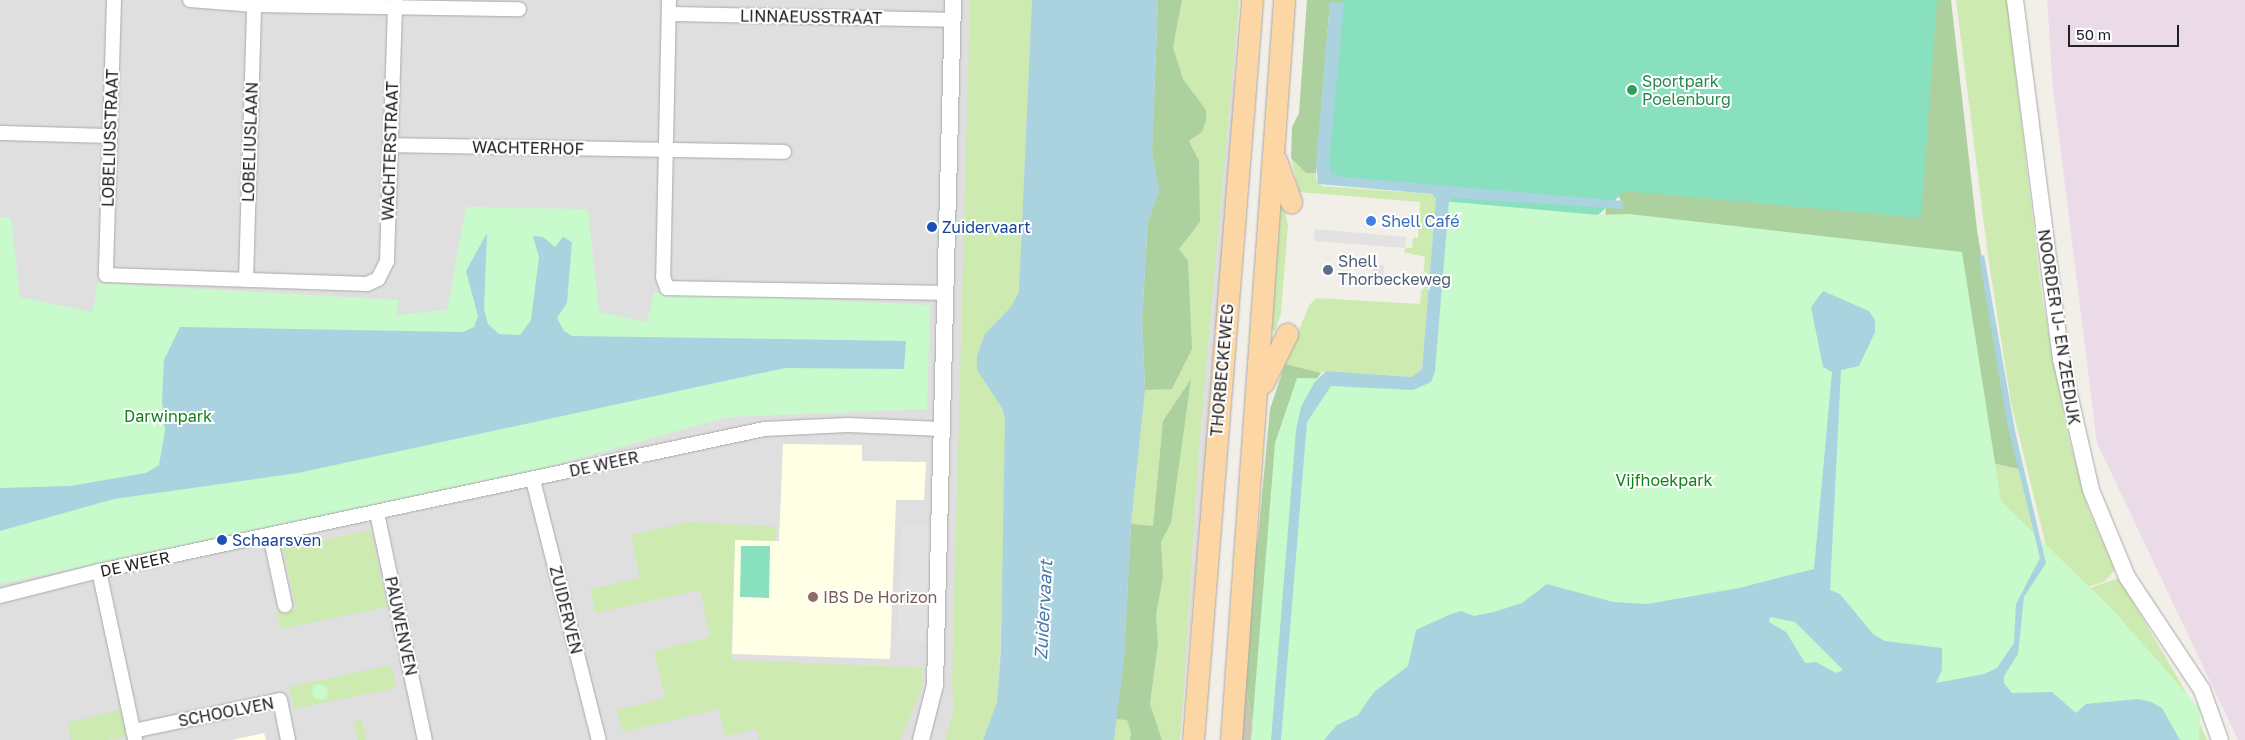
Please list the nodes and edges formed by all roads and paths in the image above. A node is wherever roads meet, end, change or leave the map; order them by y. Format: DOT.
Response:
graph roads {
  1 [pos="114,0"];
  2 [pos="190,0"];
  3 [pos="952,0"];
  4 [pos="1252,0"];
  5 [pos="1284,0"];
  6 [pos="2015,0"];
  7 [pos="254,4"];
  8 [pos="394,4"];
  9 [pos="669,7"];
  10 [pos="519,9"];
  11 [pos="952,20"];
  12 [pos="0,133"];
  13 [pos="110,136"];
  14 [pos="390,145"];
  15 [pos="666,152"];
  16 [pos="784,152"];
  17 [pos="1273,152"];
  18 [pos="1291,202"];
  19 [pos="246,280"];
  20 [pos="944,294"];
  21 [pos="1287,334"];
  22 [pos="1258,392"];
  23 [pos="942,429"];
  24 [pos="533,480"];
  25 [pos="377,513"];
  26 [pos="270,535"];
  27 [pos="99,571"];
  28 [pos="0,596"];
  29 [pos="285,605"];
  30 [pos="134,736"];
  31 [pos="288,740"];
  32 [pos="425,740"];
  33 [pos="599,740"];
  34 [pos="921,740"];
  35 [pos="1193,740"];
  36 [pos="1231,740"];
  37 [pos="2220,740"];
  1 -- 13 [label="street, LOBELIUSSTRAAT"];
  2 -- 7 [label="street"];
  3 -- 11 [label="street"];
  4 -- 35 [label="main road, THORBECKEWEG"];
  5 -- 17 [label="main road"];
  6 -- 37 [label="street, NOORDER IJ- EN ZEEDIJK"];
  7 -- 8 [label="street"];
  7 -- 19 [label="street, LOBELIUSLAAN"];
  8 -- 10 [label="street"];
  8 -- 14 [label="street, WACHTERSTRAAT"];
  9 -- 11 [label="street, LINNAEUSSTRAAT"];
  9 -- 15 [label="street, LINNAEUSSTRAAT"];
  11 -- 20 [label="street"];
  12 -- 13 [label="street"];
  13 -- 19 [label="street, LOBELIUSSTRAAT"];
  14 -- 15 [label="street, WACHTERHOF"];
  14 -- 19 [label="street, WACHTERSTRAAT"];
  15 -- 16 [label="street"];
  15 -- 20 [label="street"];
  17 -- 18 [label="main road"];
  17 -- 22 [label="main road"];
  20 -- 23 [label="street"];
  21 -- 22 [label="main road"];
  22 -- 36 [label="main road"];
  23 -- 24 [label="street, DE WEER"];
  23 -- 34 [label="street"];
  24 -- 25 [label="street, DE WEER"];
  24 -- 33 [label="street, ZUIDERVEN"];
  25 -- 26 [label="street, DE WEER"];
  25 -- 32 [label="street, PAUWENVEN"];
  26 -- 27 [label="street, DE WEER"];
  26 -- 29 [label="street"];
  27 -- 28 [label="street, DE WEER"];
  27 -- 30 [label="street"];
  30 -- 31 [label="street, SCHOOLVEN"];
}
